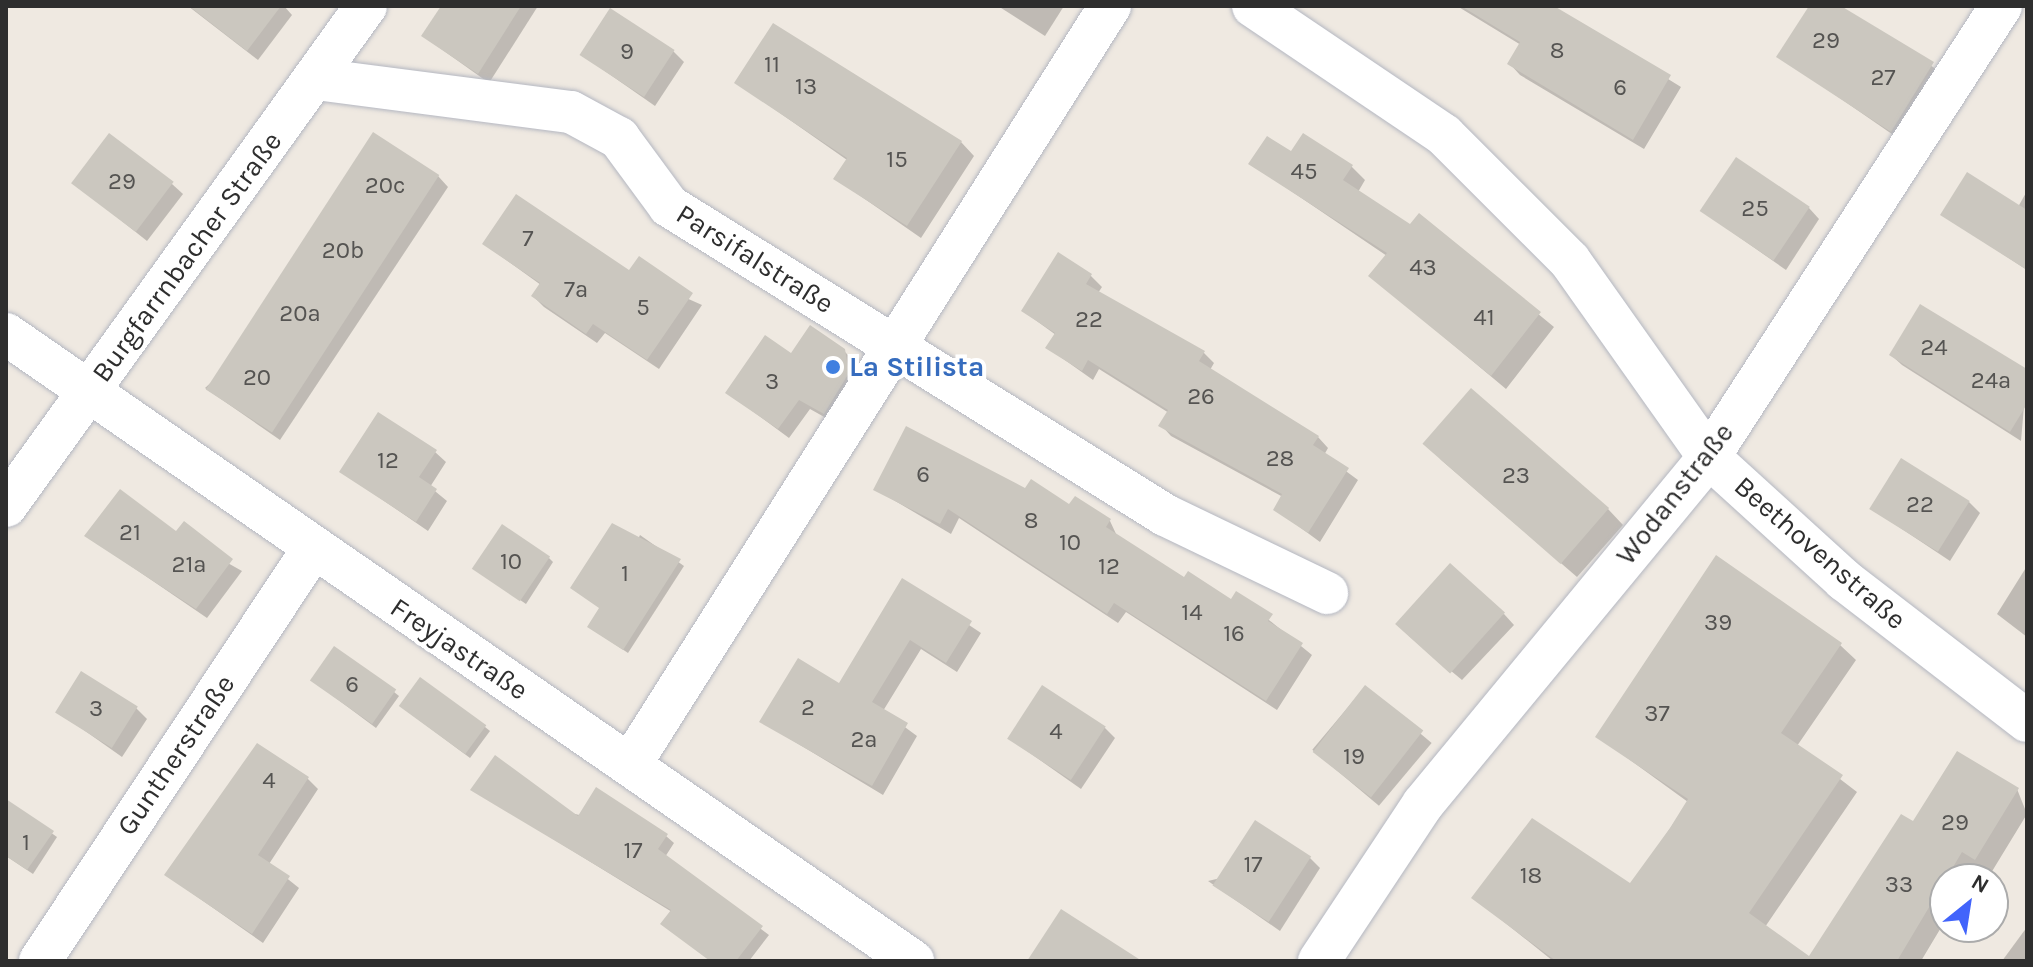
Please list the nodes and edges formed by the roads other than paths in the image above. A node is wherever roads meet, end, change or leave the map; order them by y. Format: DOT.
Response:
graph roads {
  1 [pos="366,6"];
  2 [pos="1110,6"];
  3 [pos="1253,6"];
  4 [pos="2001,6"];
  5 [pos="316,79"];
  6 [pos="6,334"];
  7 [pos="891,345"];
  8 [pos="89,393"];
  9 [pos="1709,457"];
  10 [pos="6,506"];
  11 [pos="313,549"];
  12 [pos="1327,593"];
  13 [pos="2027,721"];
  14 [pos="630,765"];
  15 [pos="40,961"];
  16 [pos="913,961"];
  17 [pos="1319,961"];
  1 -- 5 [label="street, Burgfarrnbacher Straße"];
  2 -- 7 [label="street"];
  3 -- 9 [label="street, Beethovenstraße"];
  4 -- 9 [label="street, Wodanstraße"];
  5 -- 7 [label="street, Parsifalstraße"];
  5 -- 8 [label="street, Burgfarrnbacher Straße"];
  6 -- 8 [label="street, Freyjastraße"];
  7 -- 12 [label="street, Parsifalstraße"];
  7 -- 14 [label="street"];
  8 -- 10 [label="street, Burgfarrnbacher Straße"];
  8 -- 11 [label="street, Freyjastraße"];
  9 -- 13 [label="street, Beethovenstraße"];
  9 -- 17 [label="street, Wodanstraße"];
  11 -- 14 [label="street, Freyjastraße"];
  11 -- 15 [label="street, Guntherstraße"];
  14 -- 16 [label="street, Freyjastraße"];
}
